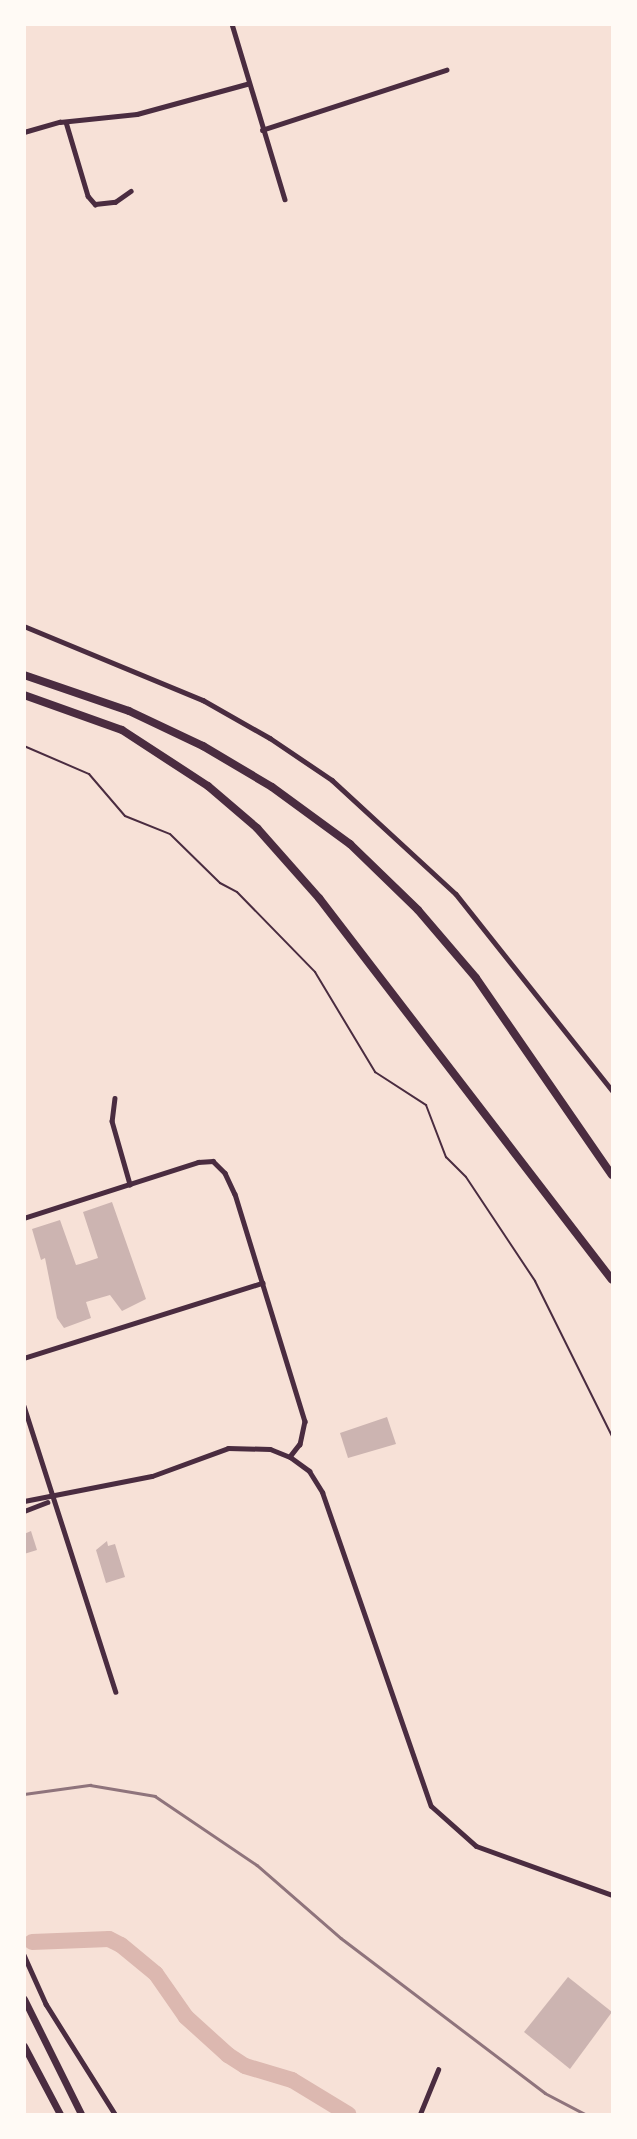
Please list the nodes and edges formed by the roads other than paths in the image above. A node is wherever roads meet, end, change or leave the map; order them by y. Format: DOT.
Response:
graph roads {
  1 [pos="232,24"];
  2 [pos="446,70"];
  3 [pos="247,84"];
  4 [pos="65,121"];
  5 [pos="262,130"];
  6 [pos="24,132"];
  7 [pos="131,191"];
  8 [pos="285,199"];
  9 [pos="24,626"];
  10 [pos="24,675"];
  11 [pos="24,695"];
  12 [pos="612,1090"];
  13 [pos="116,1098"];
  14 [pos="612,1175"];
  15 [pos="130,1184"];
  16 [pos="24,1218"];
  17 [pos="612,1280"];
  18 [pos="262,1283"];
  19 [pos="24,1357"];
  20 [pos="24,1406"];
  21 [pos="290,1457"];
  22 [pos="55,1499"];
  23 [pos="24,1501"];
  24 [pos="24,1511"];
  25 [pos="117,1692"];
  26 [pos="612,1895"];
  27 [pos="24,1955"];
  28 [pos="24,1999"];
  29 [pos="24,2046"];
  30 [pos="438,2070"];
  31 [pos="61,2115"];
  32 [pos="81,2115"];
  33 [pos="115,2115"];
  34 [pos="420,2115"];
  1 -- 3 [label="street"];
  2 -- 5 [label="street"];
  3 -- 4 [label="street"];
  3 -- 5 [label="street"];
  4 -- 6 [label="street"];
  4 -- 7 [label="street"];
  5 -- 8 [label="street"];
  9 -- 12 [label="street"];
  10 -- 14 [label="highway"];
  11 -- 17 [label="highway"];
  13 -- 15 [label="street"];
  15 -- 16 [label="street"];
  15 -- 18 [label="street"];
  18 -- 19 [label="street"];
  18 -- 21 [label="street"];
  20 -- 22 [label="street"];
  21 -- 22 [label="street"];
  21 -- 26 [label="street"];
  22 -- 23 [label="street"];
  22 -- 24 [label="street"];
  22 -- 25 [label="street"];
  27 -- 33 [label="street"];
  28 -- 32 [label="highway"];
  29 -- 31 [label="highway"];
  30 -- 34 [label="street"];
}
